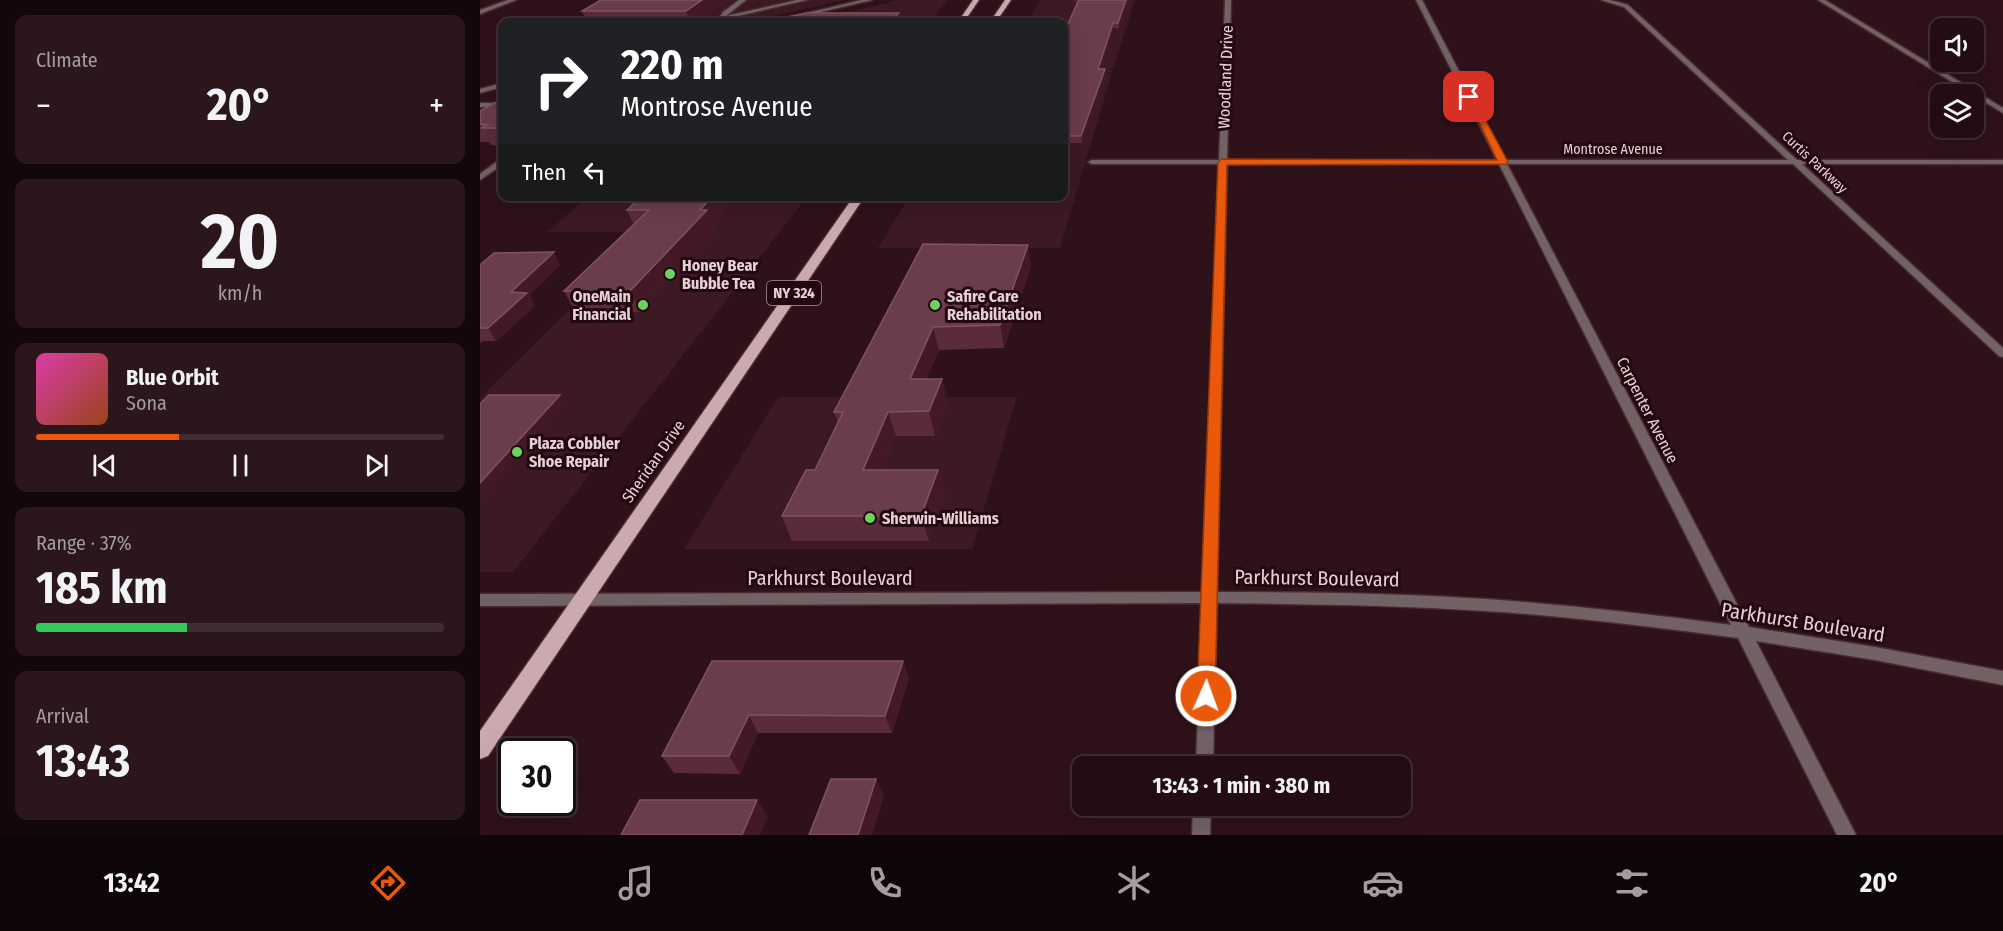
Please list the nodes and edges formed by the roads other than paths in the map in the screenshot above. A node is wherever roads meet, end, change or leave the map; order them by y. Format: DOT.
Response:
graph roads {
  1 [pos="513,0"];
  2 [pos="743,0"];
  3 [pos="804,0"];
  4 [pos="869,0"];
  5 [pos="976,0"];
  6 [pos="1008,0"];
  7 [pos="1228,0"];
  8 [pos="1419,0"];
  9 [pos="1604,0"];
  10 [pos="1821,0"];
  11 [pos="480,12"];
  12 [pos="724,18"];
  13 [pos="735,18"];
  14 [pos="790,18"];
  15 [pos="964,18"];
  16 [pos="996,18"];
  17 [pos="498,86"];
  18 [pos="480,91"];
  19 [pos="480,105"];
  20 [pos="498,105"];
  21 [pos="2003,111"];
  22 [pos="1092,162"];
  23 [pos="1222,162"];
  24 [pos="1503,162"];
  25 [pos="1796,162"];
  26 [pos="2003,162"];
  27 [pos="498,165"];
  28 [pos="480,178"];
  29 [pos="857,201"];
  30 [pos="2003,354"];
  31 [pos="1210,597"];
  32 [pos="480,600"];
  33 [pos="582,600"];
  34 [pos="1743,634"];
  35 [pos="2003,678"];
  36 [pos="480,748"];
  37 [pos="1204,756"];
  38 [pos="1202,816"];
  39 [pos="1201,835"];
  40 [pos="1847,835"];
  1 -- 11 [label="street"];
  2 -- 12 [label="street"];
  3 -- 13 [label="street"];
  4 -- 14 [label="street"];
  5 -- 15 [label="main road"];
  6 -- 16 [label="main road"];
  7 -- 23 [label="street, Woodland Drive"];
  8 -- 24 [label="street, Carpenter Avenue"];
  9 -- 25 [label="street, Curtis Parkway"];
  10 -- 21 [label="street"];
  17 -- 18 [label="street"];
  19 -- 20 [label="street"];
  22 -- 23 [label="street, Montrose Avenue"];
  23 -- 24 [label="street, Montrose Avenue"];
  23 -- 31 [label="street, Woodland Drive"];
  24 -- 25 [label="street, Montrose Avenue"];
  24 -- 34 [label="street, Carpenter Avenue"];
  25 -- 26 [label="street, Montrose Avenue"];
  25 -- 30 [label="street, Curtis Parkway"];
  27 -- 28 [label="street"];
  29 -- 33 [label="main road, Sheridan Drive / NY 324"];
  31 -- 33 [label="street, Parkhurst Boulevard"];
  31 -- 34 [label="street, Parkhurst Boulevard"];
  31 -- 37 [label="street, Woodland Drive"];
  32 -- 33 [label="street, Parkhurst Boulevard"];
  33 -- 36 [label="main road, Sheridan Drive / NY 324"];
  34 -- 35 [label="street, Parkhurst Boulevard"];
  34 -- 40 [label="street, Carpenter Avenue"];
  38 -- 39 [label="street"];
}
